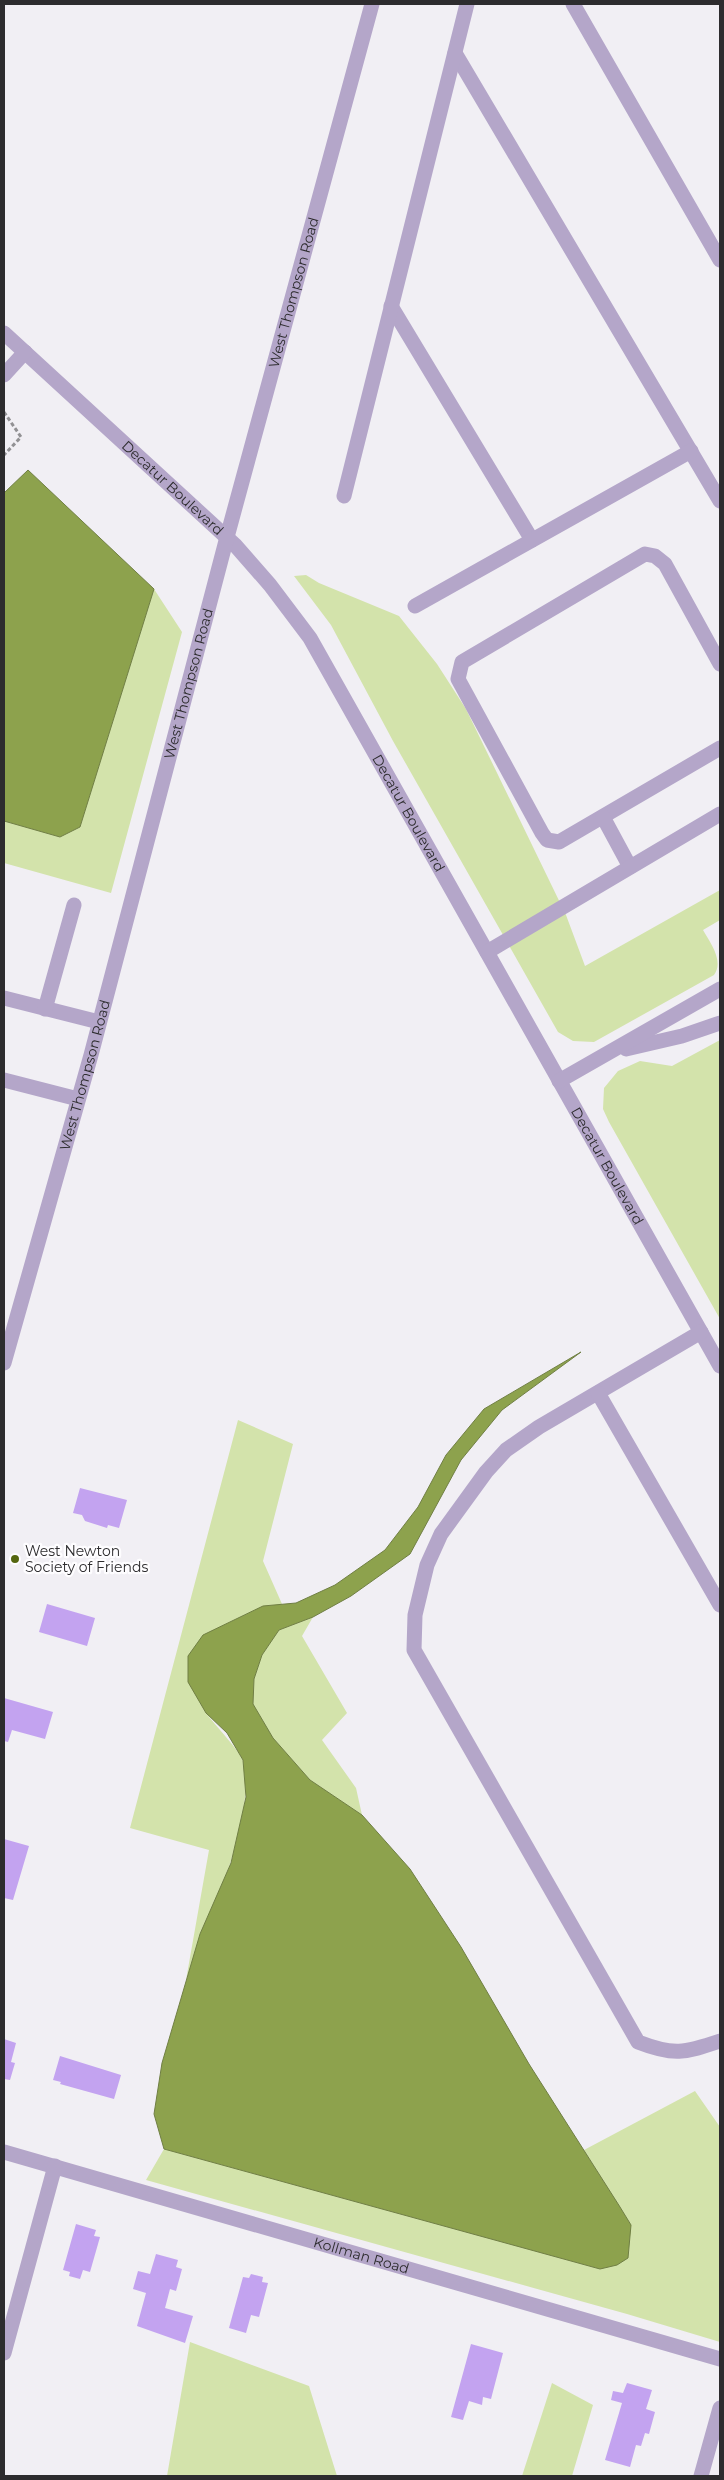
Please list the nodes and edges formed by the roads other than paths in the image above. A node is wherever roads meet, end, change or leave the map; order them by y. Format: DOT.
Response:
graph roads {
  1 [pos="372,4"];
  2 [pos="467,4"];
  3 [pos="573,4"];
  4 [pos="455,53"];
  5 [pos="720,260"];
  6 [pos="391,306"];
  7 [pos="4,333"];
  8 [pos="25,352"];
  9 [pos="4,375"];
  10 [pos="691,451"];
  11 [pos="344,496"];
  12 [pos="720,501"];
  13 [pos="227,537"];
  14 [pos="532,540"];
  15 [pos="415,606"];
  16 [pos="720,664"];
  17 [pos="720,748"];
  18 [pos="720,814"];
  19 [pos="602,817"];
  20 [pos="630,867"];
  21 [pos="74,905"];
  22 [pos="487,952"];
  23 [pos="720,989"];
  24 [pos="4,998"];
  25 [pos="45,1008"];
  26 [pos="99,1022"];
  27 [pos="720,1023"];
  28 [pos="610,1053"];
  29 [pos="4,1080"];
  30 [pos="560,1081"];
  31 [pos="78,1099"];
  32 [pos="701,1332"];
  33 [pos="4,1363"];
  34 [pos="720,1366"];
  35 [pos="598,1393"];
  36 [pos="720,1605"];
  37 [pos="720,2041"];
  38 [pos="4,2152"];
  39 [pos="55,2166"];
  40 [pos="4,2353"];
  41 [pos="720,2359"];
  42 [pos="720,2408"];
  43 [pos="701,2476"];
  1 -- 13 [label="street, West Thompson Road"];
  2 -- 4 [label="street"];
  3 -- 5 [label="street"];
  4 -- 6 [label="street"];
  4 -- 10 [label="street"];
  6 -- 11 [label="street"];
  6 -- 14 [label="street"];
  7 -- 8 [label="street, Decatur Boulevard"];
  8 -- 9 [label="street"];
  8 -- 13 [label="street, Decatur Boulevard"];
  10 -- 12 [label="street"];
  10 -- 14 [label="street"];
  13 -- 22 [label="street, Decatur Boulevard"];
  13 -- 26 [label="street, West Thompson Road"];
  14 -- 15 [label="street"];
  16 -- 19 [label="street"];
  17 -- 19 [label="street"];
  18 -- 20 [label="street"];
  19 -- 20 [label="street"];
  20 -- 22 [label="street"];
  21 -- 25 [label="street"];
  22 -- 30 [label="street, Decatur Boulevard"];
  23 -- 28 [label="street"];
  24 -- 25 [label="street"];
  25 -- 26 [label="street"];
  26 -- 31 [label="street, West Thompson Road"];
  27 -- 28 [label="street"];
  28 -- 30 [label="street"];
  29 -- 31 [label="street"];
  30 -- 32 [label="street, Decatur Boulevard"];
  31 -- 33 [label="street, West Thompson Road"];
  32 -- 34 [label="street, Decatur Boulevard"];
  32 -- 35 [label="street"];
  35 -- 36 [label="street"];
  35 -- 37 [label="street"];
  38 -- 39 [label="street, Kollman Road"];
  39 -- 40 [label="street"];
  39 -- 41 [label="street, Kollman Road"];
  42 -- 43 [label="street"];
}
